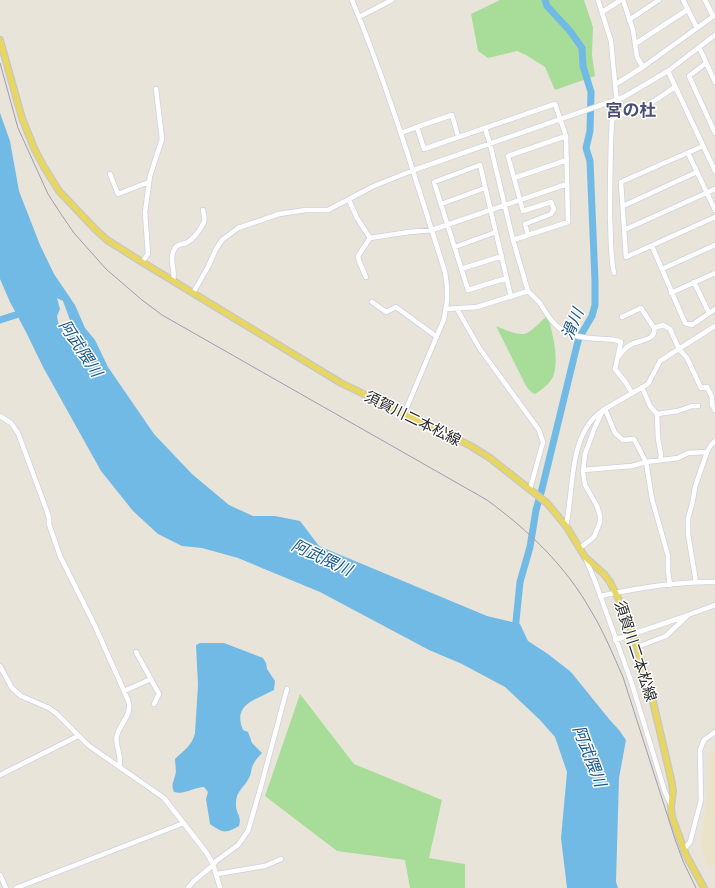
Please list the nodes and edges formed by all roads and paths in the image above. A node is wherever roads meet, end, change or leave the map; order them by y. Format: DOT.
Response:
graph roads {
  1 [pos="352,0"];
  2 [pos="392,0"];
  3 [pos="598,0"];
  4 [pos="622,0"];
  5 [pos="659,0"];
  6 [pos="683,0"];
  7 [pos="705,0"];
  8 [pos="687,10"];
  9 [pos="602,12"];
  10 [pos="714,16"];
  11 [pos="359,17"];
  12 [pos="629,20"];
  13 [pos="697,28"];
  14 [pos="715,35"];
  15 [pos="0,40"];
  16 [pos="635,44"];
  17 [pos="699,47"];
  18 [pos="706,64"];
  19 [pos="644,67"];
  20 [pos="668,71"];
  21 [pos="715,82"];
  22 [pos="616,84"];
  23 [pos="675,87"];
  24 [pos="156,89"];
  25 [pos="617,100"];
  26 [pos="618,115"];
  27 [pos="560,120"];
  28 [pos="712,121"];
  29 [pos="417,127"];
  30 [pos="484,128"];
  31 [pos="401,133"];
  32 [pos="715,133"];
  33 [pos="458,136"];
  34 [pos="566,136"];
  35 [pos="490,144"];
  36 [pos="703,146"];
  37 [pos="688,153"];
  38 [pos="567,160"];
  39 [pos="414,170"];
  40 [pos="715,171"];
  41 [pos="697,172"];
  42 [pos="110,174"];
  43 [pos="514,178"];
  44 [pos="149,182"];
  45 [pos="567,184"];
  46 [pos="485,188"];
  47 [pos="715,189"];
  48 [pos="707,193"];
  49 [pos="349,200"];
  50 [pos="520,200"];
  51 [pos="441,204"];
  52 [pos="505,205"];
  53 [pos="623,206"];
  54 [pos="203,210"];
  55 [pos="491,210"];
  56 [pos="715,210"];
  57 [pos="715,217"];
  58 [pos="447,225"];
  59 [pos="432,230"];
  60 [pos="624,230"];
  61 [pos="496,232"];
  62 [pos="528,235"];
  63 [pos="370,238"];
  64 [pos="513,240"];
  65 [pos="715,245"];
  66 [pos="652,246"];
  67 [pos="454,247"];
  68 [pos="502,256"];
  69 [pos="142,262"];
  70 [pos="461,269"];
  71 [pos="662,269"];
  72 [pos="614,273"];
  73 [pos="715,273"];
  74 [pos="366,277"];
  75 [pos="507,278"];
  76 [pos="173,281"];
  77 [pos="694,282"];
  78 [pos="528,291"];
  79 [pos="193,293"];
  80 [pos="671,293"];
  81 [pos="511,297"];
  82 [pos="372,302"];
  83 [pos="446,309"];
  84 [pos="457,309"];
  85 [pos="715,309"];
  86 [pos="709,313"];
  87 [pos="622,317"];
  88 [pos="715,326"];
  89 [pos="654,328"];
  90 [pos="437,337"];
  91 [pos="679,349"];
  92 [pos="617,358"];
  93 [pos="642,387"];
  94 [pos="632,393"];
  95 [pos="698,406"];
  96 [pos="604,410"];
  97 [pos="715,410"];
  98 [pos="404,414"];
  99 [pos="657,414"];
  100 [pos="0,416"];
  101 [pos="715,441"];
  102 [pos="707,452"];
  103 [pos="660,460"];
  104 [pos="646,462"];
  105 [pos="583,470"];
  106 [pos="531,490"];
  107 [pos="566,526"];
  108 [pos="580,548"];
  109 [pos="585,557"];
  110 [pos="696,582"];
  111 [pos="715,582"];
  112 [pos="670,585"];
  113 [pos="616,592"];
  114 [pos="600,596"];
  115 [pos="715,605"];
  116 [pos="688,615"];
  117 [pos="632,634"];
  118 [pos="616,640"];
  119 [pos="637,647"];
  120 [pos="136,652"];
  121 [pos="0,666"];
  122 [pos="151,679"];
  123 [pos="287,689"];
  124 [pos="124,691"];
  125 [pos="154,704"];
  126 [pos="715,732"];
  127 [pos="78,736"];
  128 [pos="119,766"];
  129 [pos="0,775"];
  130 [pos="671,805"];
  131 [pos="184,822"];
  132 [pos="684,848"];
  133 [pos="280,859"];
  134 [pos="213,864"];
  135 [pos="217,874"];
  136 [pos="0,875"];
  137 [pos="6,888"];
  138 [pos="16,888"];
  139 [pos="188,888"];
  140 [pos="220,888"];
  141 [pos="704,888"];
  1 -- 11 [label="street"];
  2 -- 11 [label="street"];
  3 -- 9 [label="street"];
  4 -- 9 [label="street"];
  4 -- 12 [label="street"];
  5 -- 12 [label="street"];
  6 -- 8 [label="street"];
  7 -- 10 [label="street"];
  8 -- 13 [label="street"];
  8 -- 16 [label="street"];
  9 -- 22 [label="street"];
  10 -- 13 [label="street"];
  11 -- 31 [label="street"];
  12 -- 16 [label="street"];
  13 -- 19 [label="street"];
  14 -- 17 [label="street"];
  15 -- 69 [label="main road, 須賀川二本松線"];
  16 -- 19 [label="street"];
  17 -- 18 [label="street"];
  17 -- 20 [label="street"];
  18 -- 21 [label="street"];
  18 -- 28 [label="street"];
  19 -- 22 [label="street"];
  20 -- 23 [label="street"];
  20 -- 25 [label="street"];
  22 -- 25 [label="street"];
  23 -- 26 [label="street"];
  23 -- 36 [label="street"];
  24 -- 44 [label="street"];
  25 -- 26 [label="street"];
  25 -- 27 [label="street"];
  26 -- 72 [label="street"];
  27 -- 30 [label="street"];
  27 -- 34 [label="street"];
  27 -- 35 [label="street"];
  28 -- 32 [label="street"];
  29 -- 31 [label="street"];
  29 -- 33 [label="street"];
  29 -- 33 [label="street"];
  30 -- 33 [label="street"];
  30 -- 35 [label="street"];
  31 -- 39 [label="street"];
  34 -- 38 [label="street"];
  34 -- 43 [label="street"];
  35 -- 39 [label="street"];
  35 -- 52 [label="street"];
  36 -- 37 [label="street"];
  36 -- 40 [label="street"];
  37 -- 41 [label="street"];
  37 -- 53 [label="street"];
  38 -- 43 [label="street"];
  38 -- 45 [label="street"];
  39 -- 49 [label="street"];
  39 -- 59 [label="street"];
  41 -- 48 [label="street"];
  41 -- 53 [label="street"];
  42 -- 44 [label="street"];
  43 -- 50 [label="street"];
  44 -- 69 [label="street"];
  45 -- 50 [label="street"];
  45 -- 62 [label="street"];
  46 -- 51 [label="street"];
  46 -- 51 [label="street"];
  46 -- 55 [label="street"];
  47 -- 48 [label="street"];
  48 -- 56 [label="street"];
  48 -- 60 [label="street"];
  49 -- 63 [label="street"];
  49 -- 79 [label="street"];
  50 -- 52 [label="street"];
  50 -- 62 [label="street"];
  51 -- 58 [label="street"];
  52 -- 55 [label="street"];
  52 -- 64 [label="street"];
  53 -- 60 [label="street"];
  54 -- 76 [label="street"];
  55 -- 58 [label="street"];
  55 -- 61 [label="street"];
  57 -- 66 [label="street"];
  58 -- 59 [label="street"];
  58 -- 67 [label="street"];
  59 -- 63 [label="street"];
  59 -- 83 [label="street"];
  60 -- 66 [label="street"];
  61 -- 67 [label="street"];
  61 -- 68 [label="street"];
  62 -- 64 [label="street"];
  63 -- 74 [label="street"];
  64 -- 78 [label="street"];
  65 -- 71 [label="street"];
  66 -- 71 [label="street"];
  67 -- 70 [label="street"];
  68 -- 70 [label="street"];
  68 -- 75 [label="street"];
  69 -- 76 [label="main road, 須賀川二本松線"];
  70 -- 75 [label="street"];
  71 -- 80 [label="street"];
  73 -- 77 [label="street"];
  75 -- 81 [label="street"];
  76 -- 79 [label="main road, 須賀川二本松線"];
  77 -- 80 [label="street"];
  77 -- 86 [label="street"];
  78 -- 81 [label="street"];
  78 -- 92 [label="street"];
  79 -- 98 [label="main road, 須賀川二本松線"];
  80 -- 86 [label="street"];
  81 -- 84 [label="street"];
  82 -- 90 [label="street"];
  83 -- 84 [label="street"];
  83 -- 90 [label="street"];
  84 -- 106 [label="street"];
  85 -- 86 [label="street"];
  87 -- 89 [label="street"];
  88 -- 91 [label="street"];
  89 -- 91 [label="street"];
  89 -- 92 [label="street"];
  90 -- 98 [label="street"];
  91 -- 93 [label="street"];
  91 -- 97 [label="street"];
  92 -- 94 [label="street"];
  93 -- 94 [label="street"];
  93 -- 99 [label="street"];
  94 -- 96 [label="street"];
  95 -- 99 [label="street"];
  96 -- 104 [label="street"];
  96 -- 105 [label="street"];
  96 -- 107 [label="street"];
  98 -- 106 [label="main road, 須賀川二本松線"];
  99 -- 103 [label="street"];
  100 -- 124 [label="street"];
  101 -- 102 [label="street"];
  102 -- 103 [label="street"];
  102 -- 110 [label="street"];
  103 -- 104 [label="street"];
  104 -- 105 [label="street"];
  104 -- 112 [label="street"];
  105 -- 108 [label="street"];
  106 -- 107 [label="main road, 須賀川二本松線"];
  107 -- 108 [label="main road, 須賀川二本松線"];
  108 -- 109 [label="main road, 須賀川二本松線"];
  109 -- 113 [label="main road, 須賀川二本松線"];
  109 -- 114 [label="street"];
  110 -- 111 [label="street"];
  110 -- 112 [label="street"];
  112 -- 113 [label="street"];
  113 -- 114 [label="street"];
  113 -- 117 [label="main road, 須賀川二本松線"];
  114 -- 118 [label="street"];
  115 -- 116 [label="street"];
  116 -- 117 [label="street"];
  116 -- 119 [label="street"];
  117 -- 118 [label="street"];
  117 -- 119 [label="main road, 須賀川二本松線"];
  118 -- 130 [label="street"];
  119 -- 130 [label="main road, 須賀川二本松線"];
  120 -- 122 [label="street"];
  121 -- 127 [label="street"];
  122 -- 124 [label="street"];
  122 -- 125 [label="street"];
  123 -- 134 [label="street"];
  124 -- 128 [label="street"];
  126 -- 132 [label="street"];
  127 -- 128 [label="street"];
  127 -- 129 [label="street"];
  128 -- 131 [label="street"];
  130 -- 132 [label="main road, 須賀川二本松線"];
  131 -- 134 [label="street"];
  131 -- 138 [label="street"];
  132 -- 141 [label="main road, 須賀川二本松線"];
  133 -- 135 [label="street"];
  134 -- 135 [label="street"];
  134 -- 139 [label="street"];
  135 -- 140 [label="street"];
  136 -- 137 [label="street"];
}
